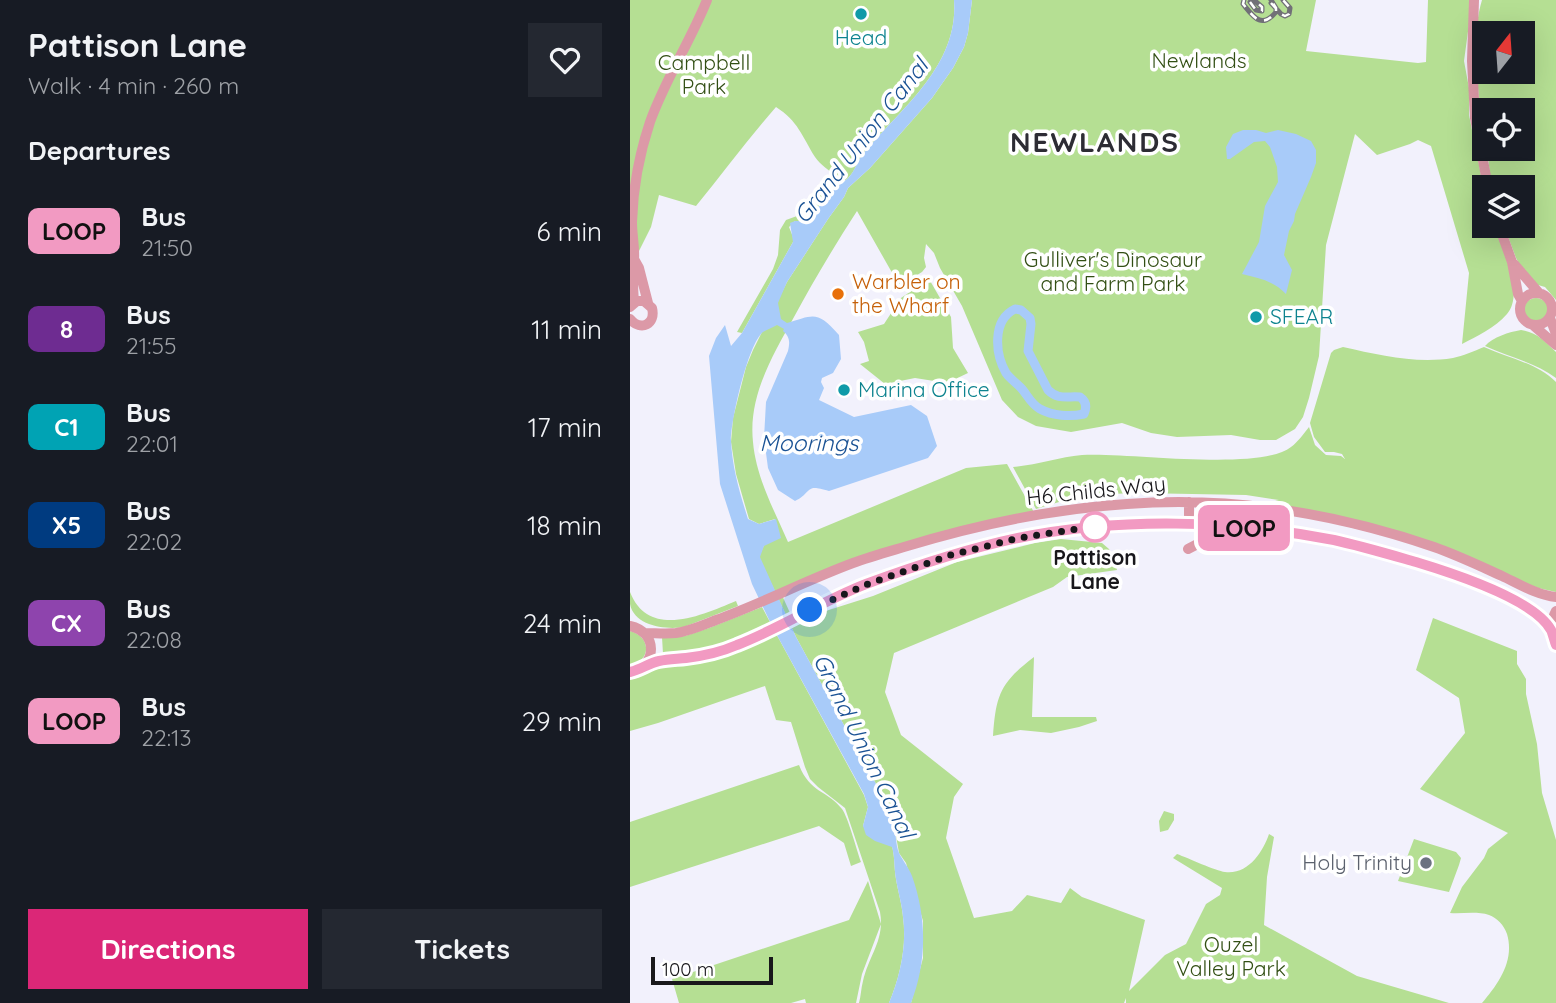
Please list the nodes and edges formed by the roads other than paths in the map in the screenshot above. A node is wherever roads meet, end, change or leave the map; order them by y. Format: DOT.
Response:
graph roads {
  1 [pos="707,0"];
  2 [pos="1476,2"];
  3 [pos="1486,175"];
  4 [pos="1503,238"];
  5 [pos="634,260"];
  6 [pos="1512,262"];
  7 [pos="1539,293"];
  8 [pos="1521,301"];
  9 [pos="648,303"];
  10 [pos="631,306"];
  11 [pos="1550,318"];
  12 [pos="632,322"];
  13 [pos="1534,326"];
  14 [pos="1556,334"];
  15 [pos="1556,345"];
  16 [pos="1189,502"];
  17 [pos="1189,524"];
  18 [pos="1230,527"];
  19 [pos="1188,549"];
  20 [pos="1556,597"];
  21 [pos="1556,611"];
  22 [pos="630,617"];
  23 [pos="636,629"];
  24 [pos="1553,638"];
  25 [pos="636,671"];
  1 -- 5 [label="street"];
  2 -- 3 [label="street"];
  4 -- 6 [label="street"];
  5 -- 9 [label="street"];
  5 -- 10 [label="street"];
  6 -- 7 [label="street"];
  6 -- 8 [label="street"];
  7 -- 8 [label="street"];
  7 -- 11 [label="street"];
  8 -- 13 [label="street"];
  9 -- 10 [label="street"];
  9 -- 12 [label="street"];
  11 -- 13 [label="street"];
  11 -- 14 [label="street"];
  13 -- 15 [label="street"];
  16 -- 17 [label="street"];
  16 -- 20 [label="street, H6 Childs Way"];
  16 -- 23 [label="street, H6 Childs Way"];
  17 -- 18 [label="street, H6 Childs Way"];
  17 -- 25 [label="street, H6 Childs Way"];
  18 -- 19 [label="street"];
  18 -- 24 [label="street, H6 Childs Way"];
  21 -- 24 [label="street"];
  22 -- 23 [label="street"];
  23 -- 25 [label="street"];
}
